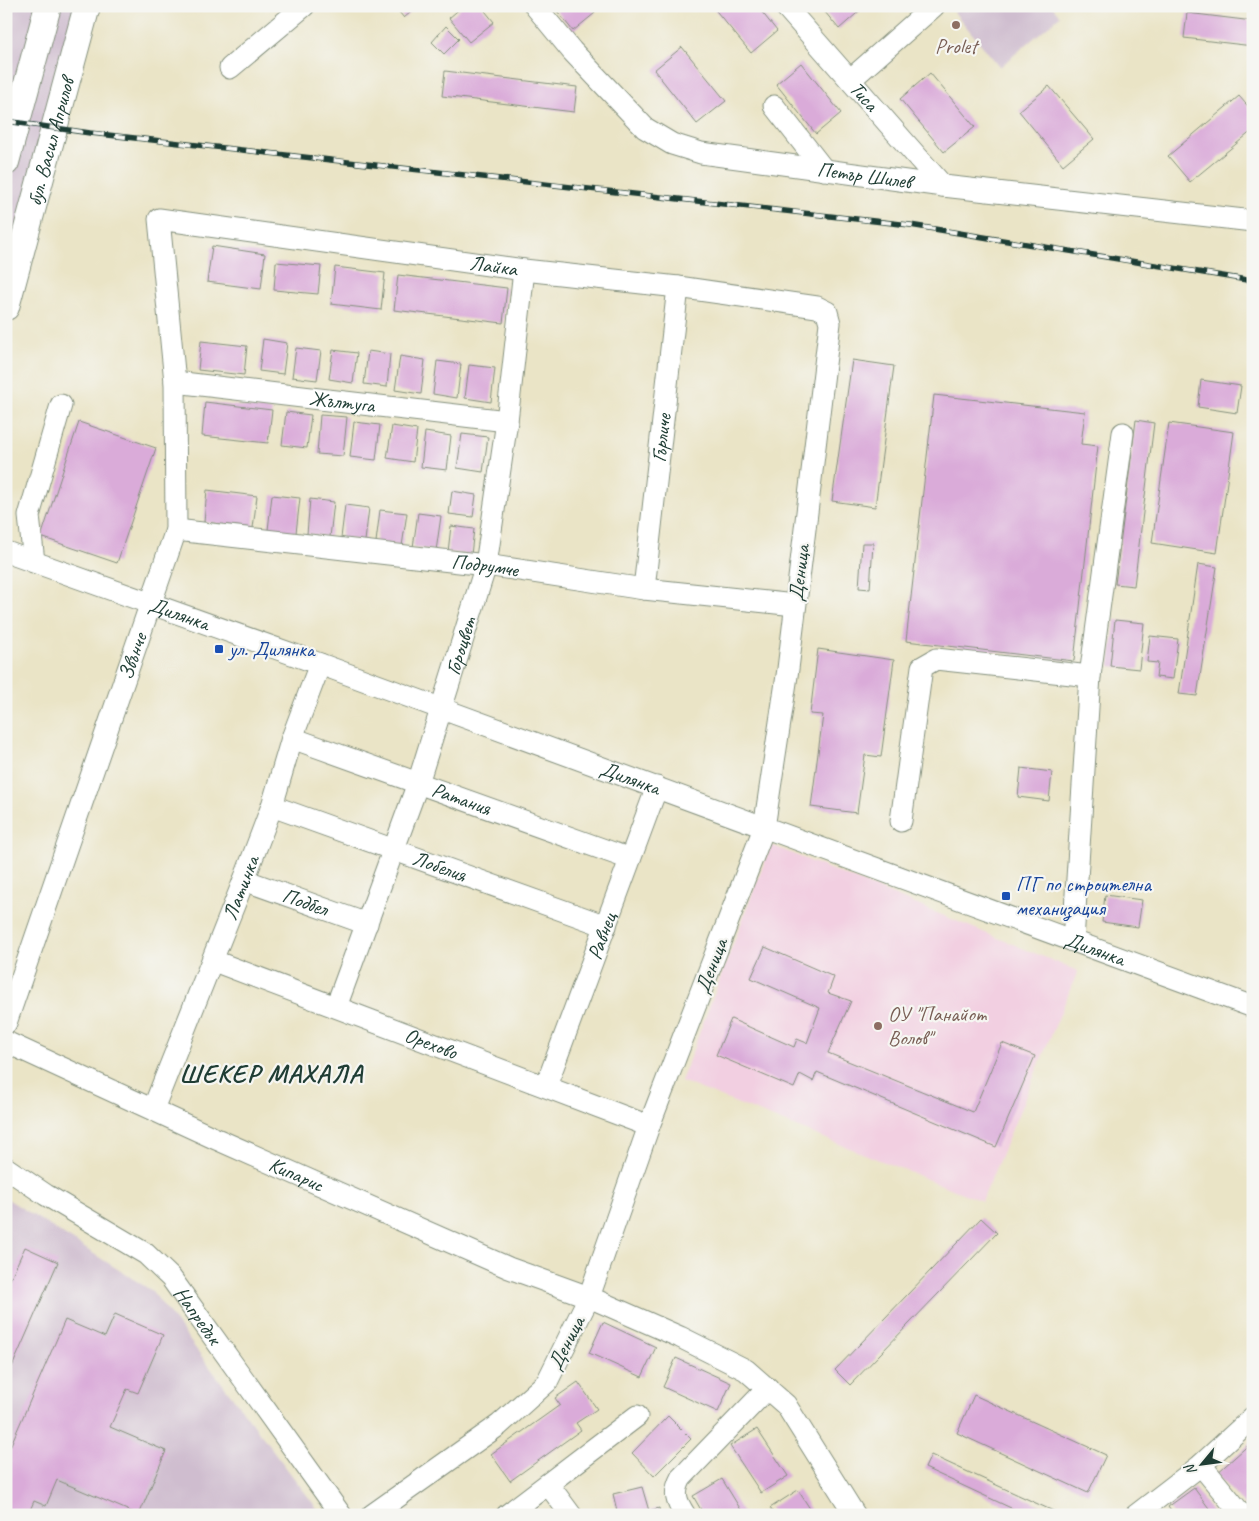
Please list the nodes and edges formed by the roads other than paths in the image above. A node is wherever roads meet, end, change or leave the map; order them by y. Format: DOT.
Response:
graph roads {
  1 [pos="48,6"];
  2 [pos="87,6"];
  3 [pos="304,6"];
  4 [pos="535,6"];
  5 [pos="934,6"];
  6 [pos="787,7"];
  7 [pos="230,68"];
  8 [pos="850,80"];
  9 [pos="774,106"];
  10 [pos="6,162"];
  11 [pos="824,170"];
  12 [pos="943,186"];
  13 [pos="159,218"];
  14 [pos="1253,221"];
  15 [pos="524,270"];
  16 [pos="678,287"];
  17 [pos="6,307"];
  18 [pos="827,312"];
  19 [pos="175,382"];
  20 [pos="62,405"];
  21 [pos="507,421"];
  22 [pos="1123,434"];
  23 [pos="176,530"];
  24 [pos="6,552"];
  25 [pos="34,562"];
  26 [pos="486,565"];
  27 [pos="644,589"];
  28 [pos="151,604"];
  29 [pos="794,605"];
  30 [pos="320,664"];
  31 [pos="1090,676"];
  32 [pos="440,709"];
  33 [pos="292,738"];
  34 [pos="418,783"];
  35 [pos="656,787"];
  36 [pos="272,806"];
  37 [pos="901,821"];
  38 [pos="764,828"];
  39 [pos="393,850"];
  40 [pos="630,859"];
  41 [pos="244,880"];
  42 [pos="367,924"];
  43 [pos="606,926"];
  44 [pos="1073,941"];
  45 [pos="214,961"];
  46 [pos="336,1007"];
  47 [pos="1253,1007"];
  48 [pos="6,1022"];
  49 [pos="6,1042"];
  50 [pos="546,1086"];
  51 [pos="152,1110"];
  52 [pos="649,1126"];
  53 [pos="6,1168"];
  54 [pos="590,1297"];
  55 [pos="768,1388"];
  56 [pos="637,1416"];
  57 [pos="1253,1417"];
  58 [pos="1201,1465"];
  59 [pos="548,1484"];
  60 [pos="341,1515"];
  61 [pos="372,1515"];
  62 [pos="507,1515"];
  63 [pos="572,1515"];
  64 [pos="685,1515"];
  65 [pos="855,1515"];
  66 [pos="1136,1515"];
  67 [pos="1242,1515"];
  1 -- 10 [label="main road, бул. Васил Априлов"];
  2 -- 17 [label="main road, бул. Васил Априлов"];
  3 -- 7 [label="street"];
  4 -- 11 [label="street, Петър Шилев"];
  5 -- 8 [label="street"];
  6 -- 8 [label="street, Тиса"];
  8 -- 12 [label="street, Тиса"];
  9 -- 11 [label="street"];
  11 -- 12 [label="street, Петър Шилев"];
  12 -- 14 [label="street, Петър Шилев"];
  13 -- 15 [label="street, Лайка"];
  13 -- 19 [label="street, Звънче"];
  15 -- 16 [label="street, Лайка"];
  15 -- 21 [label="street, Гороцвет"];
  16 -- 18 [label="street, Лайка"];
  16 -- 27 [label="street, Гърличе"];
  18 -- 29 [label="street, Деница"];
  19 -- 21 [label="street, Жълтуга"];
  19 -- 23 [label="street, Звънче"];
  20 -- 25 [label="street"];
  21 -- 26 [label="street, Гороцвет"];
  22 -- 31 [label="street"];
  23 -- 26 [label="street, Подрумче"];
  23 -- 28 [label="street, Звънче"];
  24 -- 25 [label="street, Дилянка"];
  25 -- 28 [label="street, Дилянка"];
  26 -- 27 [label="street, Подрумче"];
  26 -- 32 [label="street, Гороцвет"];
  27 -- 29 [label="street, Подрумче"];
  28 -- 30 [label="street, Дилянка"];
  28 -- 48 [label="street, Звънче"];
  29 -- 38 [label="street, Деница"];
  30 -- 32 [label="street, Дилянка"];
  30 -- 33 [label="street, Латинка"];
  31 -- 37 [label="street"];
  31 -- 44 [label="street"];
  32 -- 34 [label="street, Гороцвет"];
  32 -- 35 [label="street, Дилянка"];
  33 -- 34 [label="street, Ратания"];
  33 -- 36 [label="street, Латинка"];
  34 -- 39 [label="street, Гороцвет"];
  34 -- 40 [label="street, Ратания"];
  35 -- 38 [label="street, Дилянка"];
  35 -- 40 [label="street, Равнец"];
  36 -- 39 [label="street, Лобелия"];
  36 -- 41 [label="street, Латинка"];
  38 -- 44 [label="street, Дилянка"];
  38 -- 52 [label="street, Деница"];
  39 -- 42 [label="street, Гороцвет"];
  39 -- 43 [label="street, Лобелия"];
  40 -- 43 [label="street, Равнец"];
  41 -- 42 [label="street, Подбел"];
  41 -- 45 [label="street, Латинка"];
  42 -- 46 [label="street, Гороцвет"];
  43 -- 50 [label="street, Равнец"];
  44 -- 47 [label="street, Дилянка"];
  45 -- 46 [label="street, Орехово"];
  45 -- 51 [label="street, Латинка"];
  46 -- 50 [label="street, Орехово"];
  49 -- 51 [label="street, Кипарис"];
  50 -- 52 [label="street, Орехово"];
  51 -- 54 [label="street, Кипарис"];
  52 -- 54 [label="street, Деница"];
  53 -- 60 [label="street, Напредък"];
  54 -- 55 [label="street, Кипарис"];
  54 -- 61 [label="street, Деница"];
  55 -- 64 [label="street"];
  55 -- 65 [label="street, Кипарис"];
  56 -- 59 [label="street"];
  57 -- 58 [label="street"];
  58 -- 66 [label="street"];
  58 -- 67 [label="street"];
  59 -- 62 [label="street"];
  59 -- 63 [label="street"];
}
